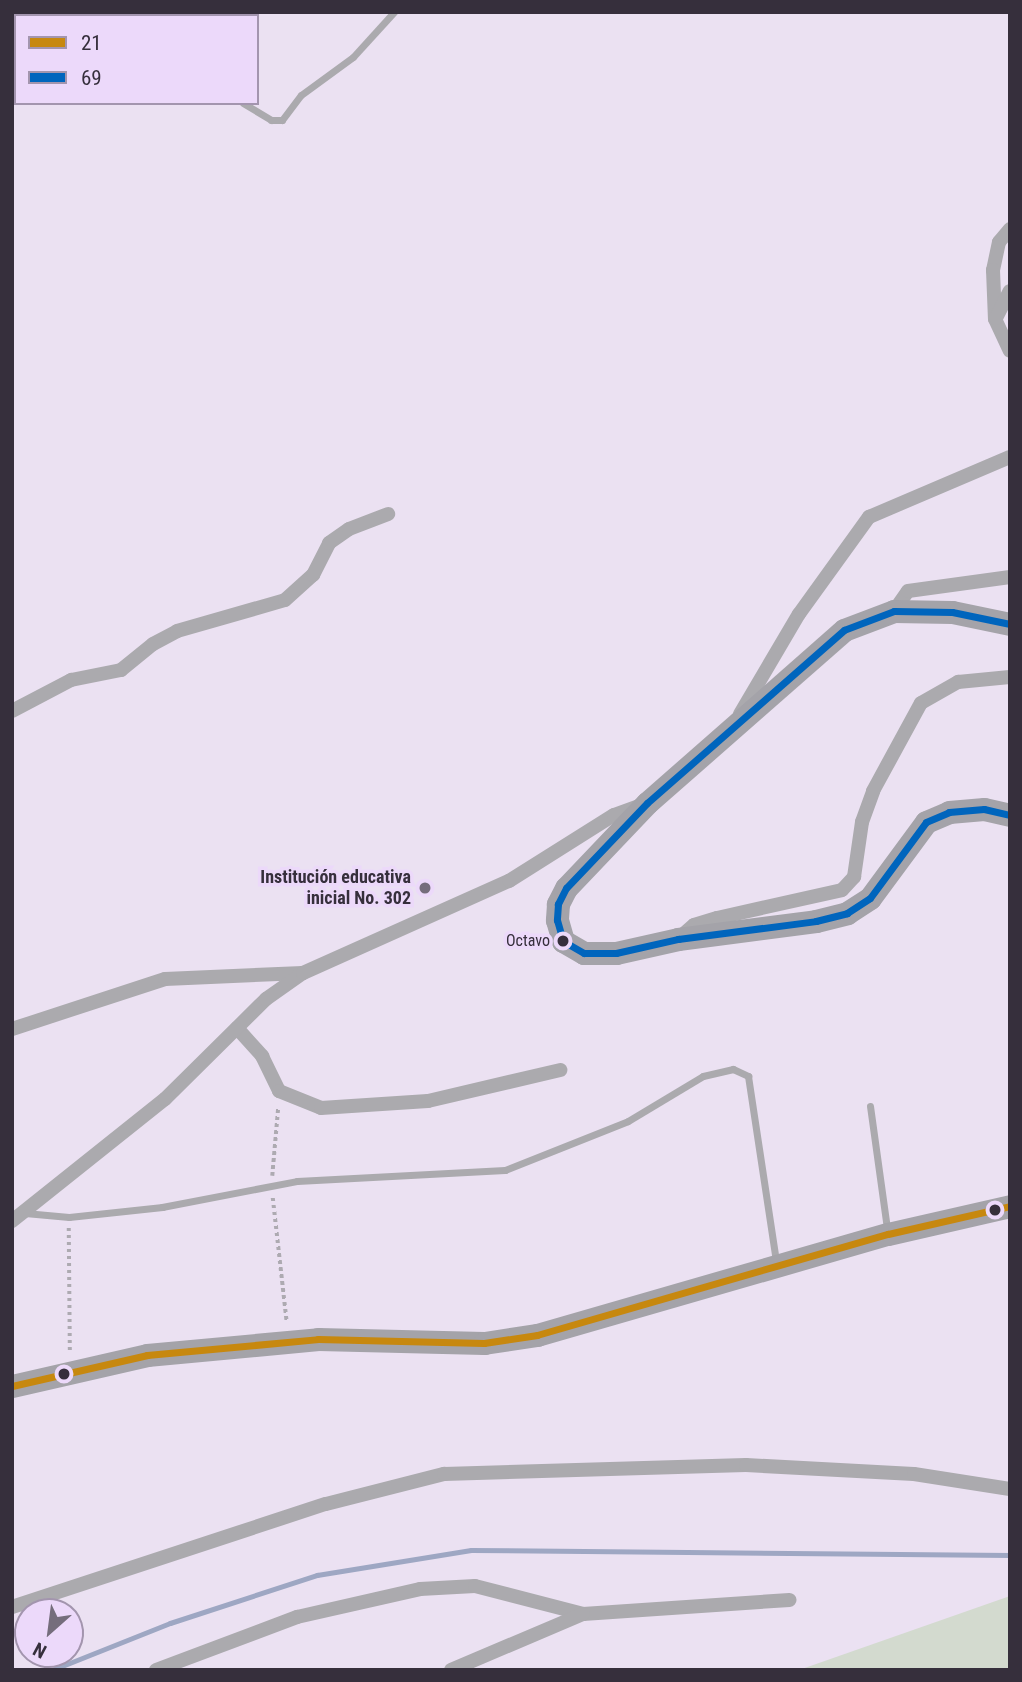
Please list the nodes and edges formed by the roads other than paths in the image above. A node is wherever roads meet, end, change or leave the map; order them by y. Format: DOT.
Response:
graph roads {
  1 [pos="30,12"];
  2 [pos="92,12"];
  3 [pos="394,12"];
  4 [pos="246,105"];
  5 [pos="1010,229"];
  6 [pos="1010,292"];
  7 [pos="995,319"];
  8 [pos="1010,351"];
  9 [pos="1010,457"];
  10 [pos="388,514"];
  11 [pos="1010,577"];
  12 [pos="894,611"];
  13 [pos="1010,624"];
  14 [pos="1010,677"];
  15 [pos="12,711"];
  16 [pos="728,734"];
  17 [pos="647,803"];
  18 [pos="1010,815"];
  19 [pos="678,939"];
  20 [pos="303,973"];
  21 [pos="237,1028"];
  22 [pos="12,1029"];
  23 [pos="560,1070"];
  24 [pos="870,1106"];
  25 [pos="1010,1206"];
  26 [pos="18,1217"];
  27 [pos="888,1234"];
  28 [pos="777,1265"];
  29 [pos="12,1386"];
  30 [pos="1010,1489"];
  31 [pos="790,1600"];
  32 [pos="12,1607"];
  33 [pos="583,1614"];
  34 [pos="156,1670"];
  35 [pos="451,1670"];
  1 -- 2 [label="street"];
  3 -- 4 [label="lane"];
  5 -- 7 [label="street"];
  6 -- 7 [label="street"];
  7 -- 8 [label="street"];
  9 -- 16 [label="street"];
  10 -- 15 [label="street"];
  11 -- 12 [label="street"];
  12 -- 13 [label="main road"];
  12 -- 16 [label="main road"];
  14 -- 19 [label="street"];
  16 -- 17 [label="main road"];
  17 -- 19 [label="main road"];
  17 -- 20 [label="street"];
  18 -- 19 [label="main road"];
  20 -- 21 [label="street"];
  20 -- 22 [label="street"];
  21 -- 23 [label="street"];
  21 -- 26 [label="street"];
  24 -- 27 [label="lane"];
  25 -- 27 [label="main road"];
  26 -- 28 [label="lane"];
  27 -- 28 [label="main road"];
  28 -- 29 [label="main road"];
  30 -- 32 [label="street"];
  31 -- 33 [label="street"];
  33 -- 34 [label="street"];
  33 -- 35 [label="street"];
}
